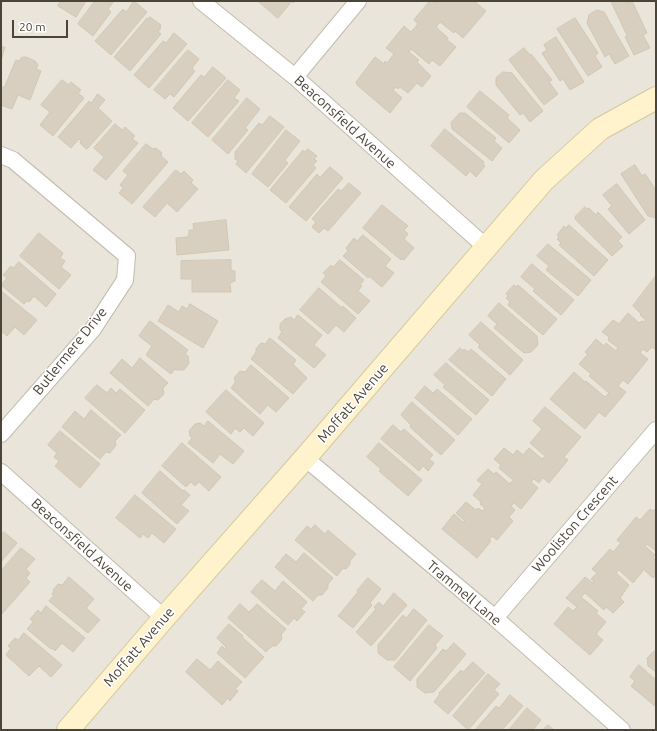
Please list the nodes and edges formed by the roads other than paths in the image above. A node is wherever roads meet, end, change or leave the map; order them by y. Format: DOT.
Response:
graph roads {
  1 [pos="201,1"];
  2 [pos="358,1"];
  3 [pos="295,77"];
  4 [pos="656,98"];
  5 [pos="1,155"];
  6 [pos="486,247"];
  7 [pos="656,430"];
  8 [pos="1,434"];
  9 [pos="305,458"];
  10 [pos="1,472"];
  11 [pos="164,618"];
  12 [pos="495,618"];
  13 [pos="68,730"];
  14 [pos="622,730"];
  1 -- 3 [label="street, Beaconsfield Avenue"];
  2 -- 3 [label="street"];
  3 -- 6 [label="street, Beaconsfield Avenue"];
  4 -- 6 [label="street, Moffatt Avenue"];
  5 -- 8 [label="street, Butlermere Drive"];
  6 -- 9 [label="street, Moffatt Avenue"];
  7 -- 12 [label="street, Wooliston Crescent"];
  9 -- 11 [label="street, Moffatt Avenue"];
  9 -- 12 [label="street, Trammell Lane"];
  10 -- 11 [label="street, Beaconsfield Avenue"];
  11 -- 13 [label="street, Moffatt Avenue"];
  12 -- 14 [label="street, Trammell Lane"];
}
